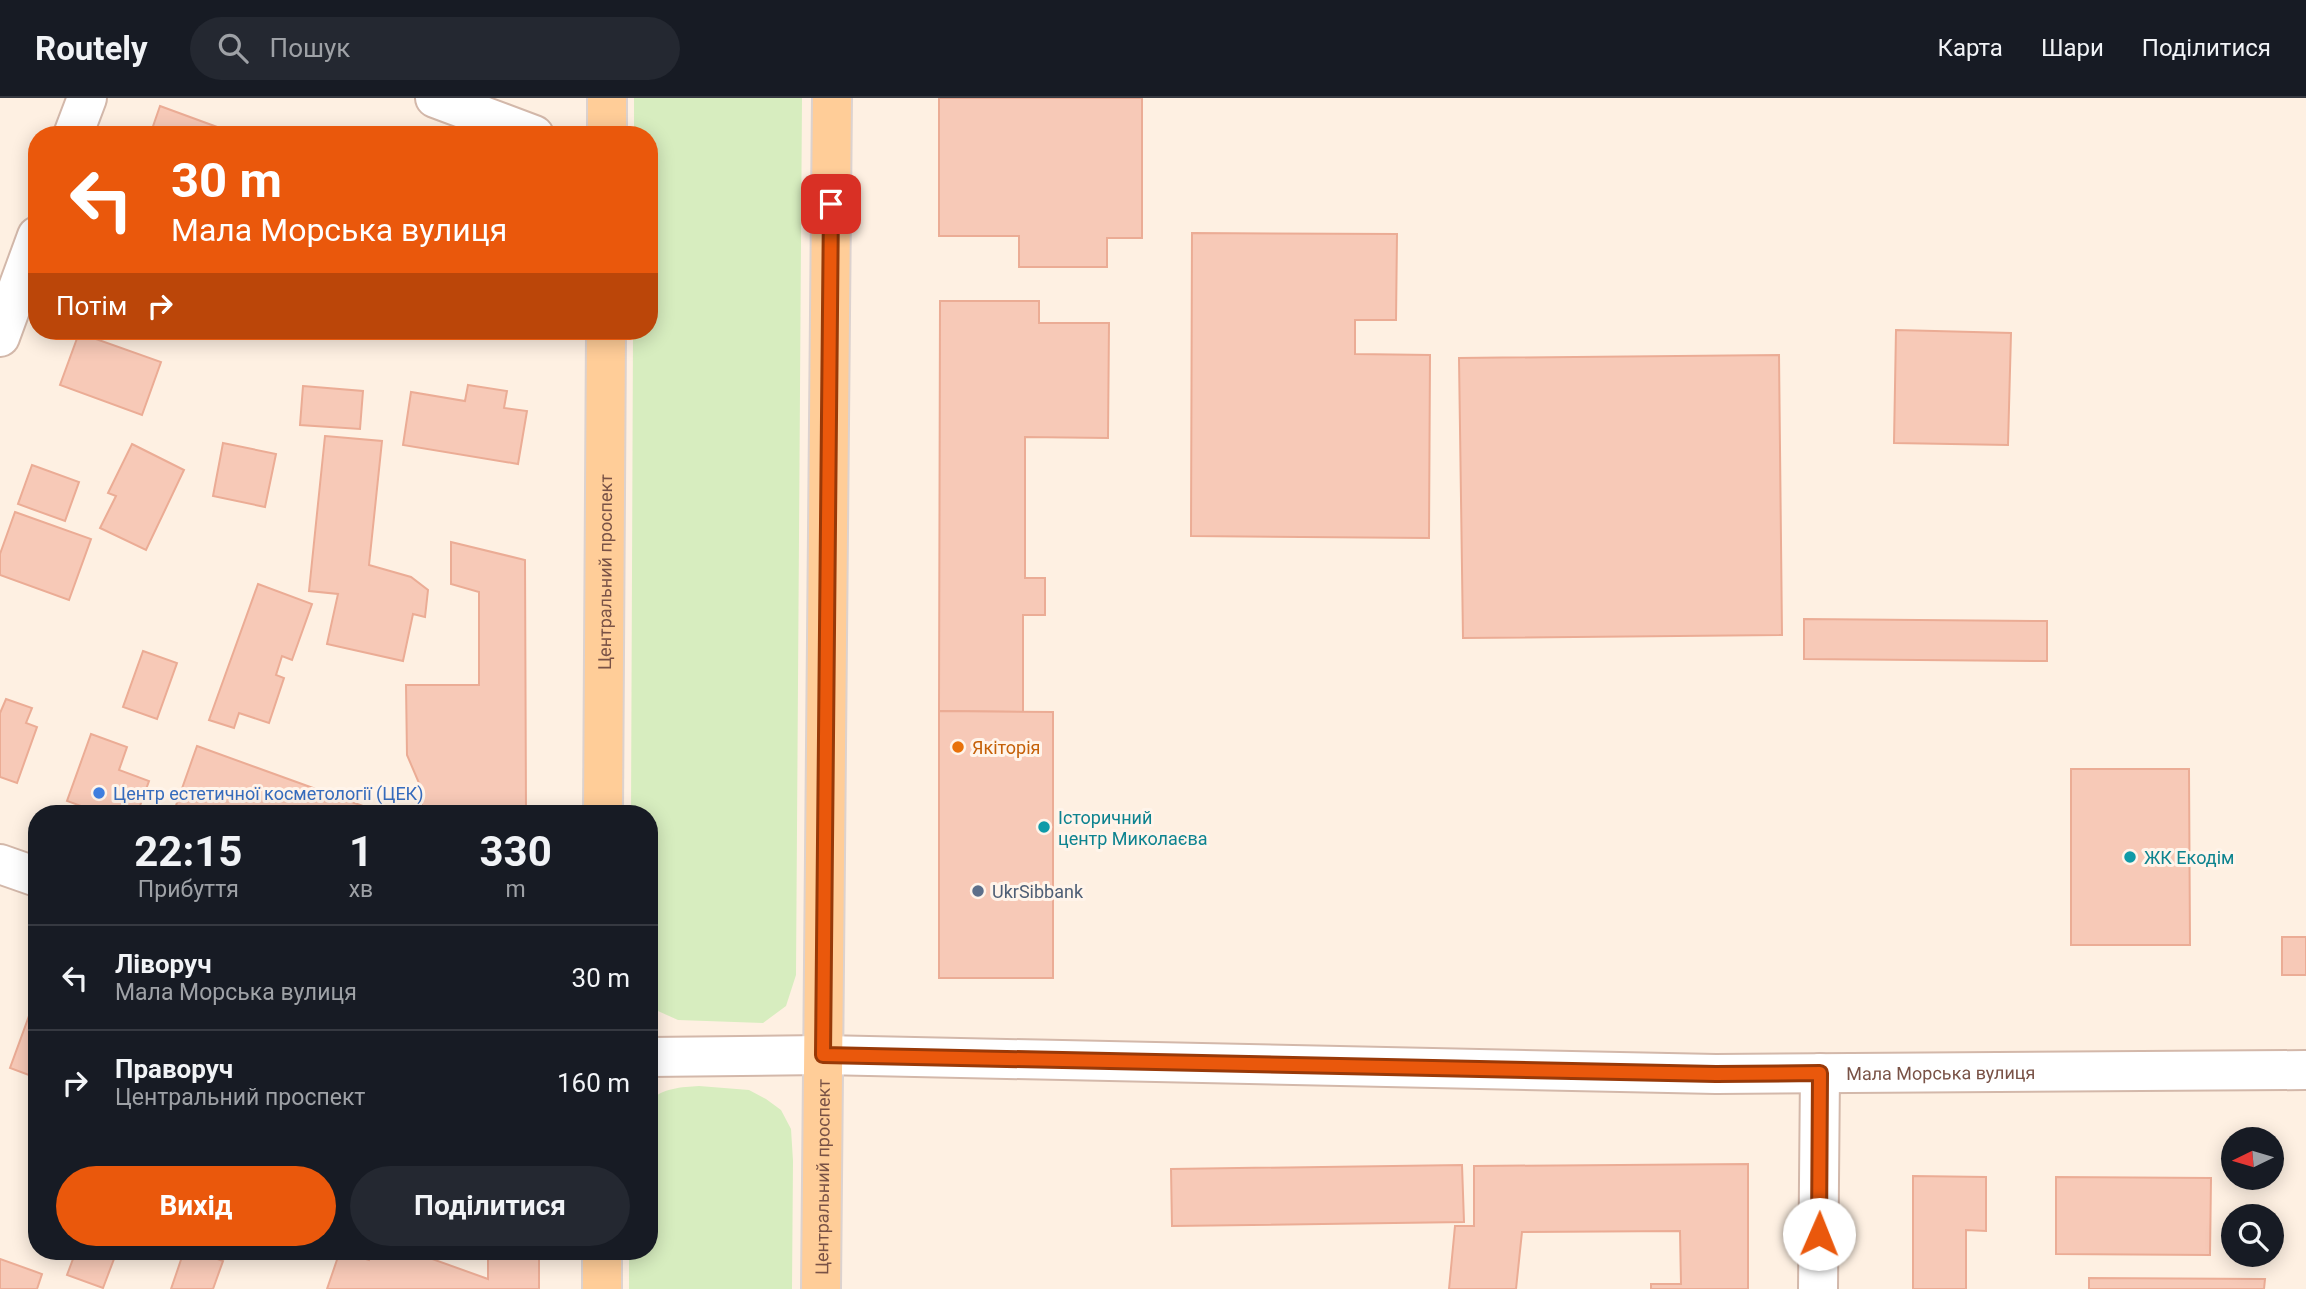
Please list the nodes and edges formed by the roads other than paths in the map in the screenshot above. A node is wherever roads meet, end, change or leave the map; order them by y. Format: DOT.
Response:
graph roads {
  1 [pos="87,98"];
  2 [pos="435,98"];
  3 [pos="607,98"];
  4 [pos="832,98"];
  5 [pos="76,126"];
  6 [pos="510,126"];
  7 [pos="607,126"];
  8 [pos="28,261"];
  9 [pos="0,337"];
  10 [pos="606,340"];
  11 [pos="603,805"];
  12 [pos="0,864"];
  13 [pos="28,874"];
  14 [pos="823,1055"];
  15 [pos="658,1057"];
  16 [pos="2306,1070"];
  17 [pos="1820,1073"];
  18 [pos="603,1260"];
  19 [pos="602,1289"];
  20 [pos="821,1289"];
  21 [pos="1818,1289"];
  1 -- 5 [label="street"];
  2 -- 6 [label="street"];
  3 -- 7 [label="main road"];
  4 -- 14 [label="main road, Центральний проспект"];
  8 -- 9 [label="street"];
  10 -- 11 [label="main road, Центральний проспект"];
  12 -- 13 [label="street"];
  14 -- 15 [label="street, Мала Морська вулиця"];
  14 -- 17 [label="street, Мала Морська вулиця"];
  14 -- 20 [label="main road, Центральний проспект"];
  16 -- 17 [label="street, Мала Морська вулиця"];
  17 -- 21 [label="street"];
  18 -- 19 [label="main road"];
}
